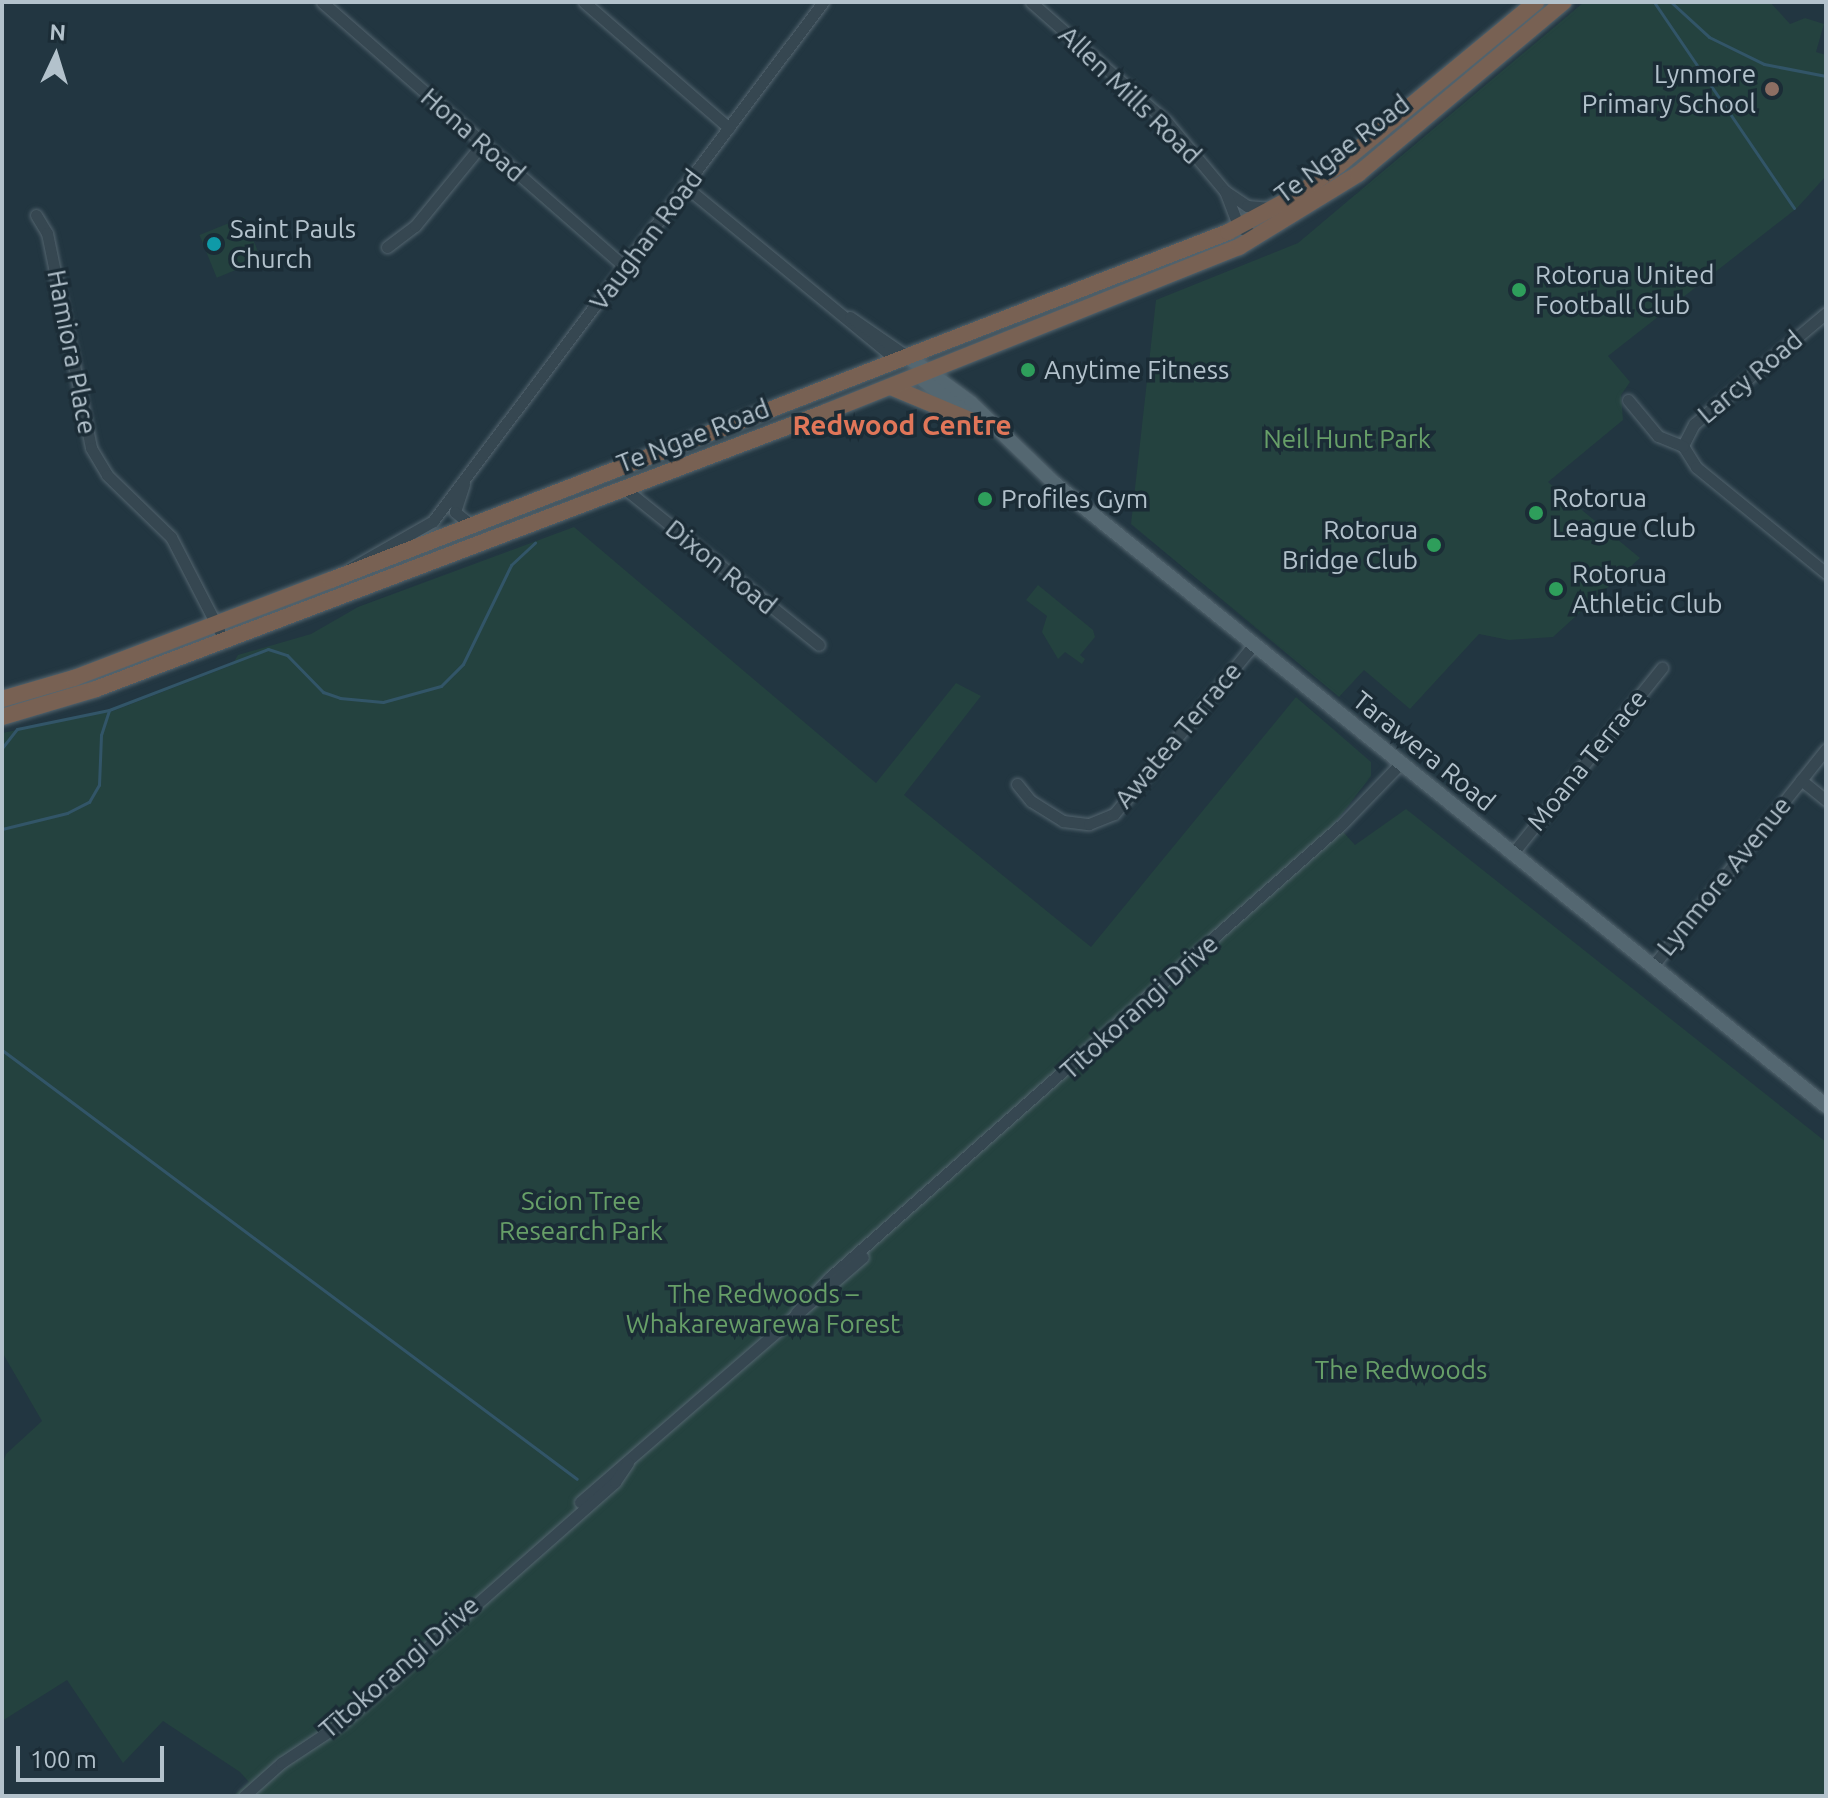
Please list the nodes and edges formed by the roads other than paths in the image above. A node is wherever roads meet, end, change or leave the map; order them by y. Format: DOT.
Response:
graph roads {
  1 [pos="584,2"];
  2 [pos="605,2"];
  3 [pos="823,2"];
  4 [pos="1031,2"];
  5 [pos="1536,2"];
  6 [pos="1564,2"];
  7 [pos="326,3"];
  8 [pos="596,13"];
  9 [pos="729,128"];
  10 [pos="483,143"];
  11 [pos="686,187"];
  12 [pos="1225,191"];
  13 [pos="1277,207"];
  14 [pos="36,215"];
  15 [pos="1233,226"];
  16 [pos="1258,237"];
  17 [pos="387,247"];
  18 [pos="625,267"];
  19 [pos="1826,313"];
  20 [pos="903,359"];
  21 [pos="923,374"];
  22 [pos="891,387"];
  23 [pos="1628,400"];
  24 [pos="977,423"];
  25 [pos="994,431"];
  26 [pos="1683,446"];
  27 [pos="468,476"];
  28 [pos="624,488"];
  29 [pos="472,526"];
  30 [pos="1826,573"];
  31 [pos="343,575"];
  32 [pos="216,623"];
  33 [pos="223,640"];
  34 [pos="1254,644"];
  35 [pos="819,645"];
  36 [pos="1662,668"];
  37 [pos="2,699"];
  38 [pos="2,717"];
  39 [pos="1826,749"];
  40 [pos="1400,764"];
  41 [pos="1801,780"];
  42 [pos="1017,784"];
  43 [pos="1826,800"];
  44 [pos="1513,853"];
  45 [pos="1652,967"];
  46 [pos="1826,1106"];
  47 [pos="244,1796"];
  1 -- 8 [label="street"];
  2 -- 8 [label="street"];
  3 -- 9 [label="street, Vaughan Road"];
  4 -- 12 [label="street, Allen Mills Road"];
  5 -- 13 [label="highway, Te Ngae Road"];
  6 -- 16 [label="highway, Te Ngae Road"];
  7 -- 10 [label="street, Hona Road"];
  8 -- 9 [label="street"];
  9 -- 11 [label="street, Vaughan Road"];
  10 -- 17 [label="street"];
  10 -- 18 [label="street, Hona Road"];
  11 -- 18 [label="street, Vaughan Road"];
  11 -- 20 [label="street"];
  12 -- 13 [label="street, Allen Mills Road"];
  12 -- 15 [label="street, Allen Mills Road"];
  13 -- 15 [label="highway, Te Ngae Road"];
  14 -- 32 [label="street, Hamiora Place"];
  15 -- 16 [label="street"];
  15 -- 20 [label="highway, Te Ngae Road"];
  16 -- 21 [label="highway, Te Ngae Road"];
  18 -- 27 [label="street, Vaughan Road"];
  19 -- 26 [label="street, Larcy Road"];
  20 -- 21 [label="main road"];
  20 -- 29 [label="highway, Te Ngae Road"];
  21 -- 22 [label="highway, Te Ngae Road"];
  21 -- 24 [label="main road, Tarawera Road"];
  21 -- 25 [label="main road, Tarawera Road"];
  22 -- 24 [label="highway"];
  22 -- 28 [label="highway, Te Ngae Road"];
  23 -- 26 [label="street"];
  24 -- 25 [label="main road, Tarawera Road"];
  25 -- 34 [label="main road, Tarawera Road"];
  26 -- 30 [label="street"];
  27 -- 29 [label="street, Vaughan Road"];
  27 -- 31 [label="street, Vaughan Road"];
  28 -- 33 [label="highway, Te Ngae Road"];
  28 -- 35 [label="street, Dixon Road"];
  29 -- 31 [label="highway, Te Ngae Road"];
  31 -- 32 [label="highway, Te Ngae Road"];
  32 -- 33 [label="street, Hamiora Place"];
  32 -- 37 [label="highway, Te Ngae Road"];
  33 -- 38 [label="highway, Te Ngae Road"];
  34 -- 40 [label="main road, Tarawera Road"];
  34 -- 42 [label="street, Awatea Terrace"];
  36 -- 44 [label="street, Moana Terrace"];
  39 -- 41 [label="street, Lynmore Avenue"];
  40 -- 44 [label="main road, Tarawera Road"];
  40 -- 47 [label="street, Tītokorangi Drive"];
  41 -- 43 [label="street"];
  41 -- 45 [label="street, Lynmore Avenue"];
  44 -- 45 [label="main road, Tarawera Road"];
  45 -- 46 [label="main road, Tarawera Road"];
}
